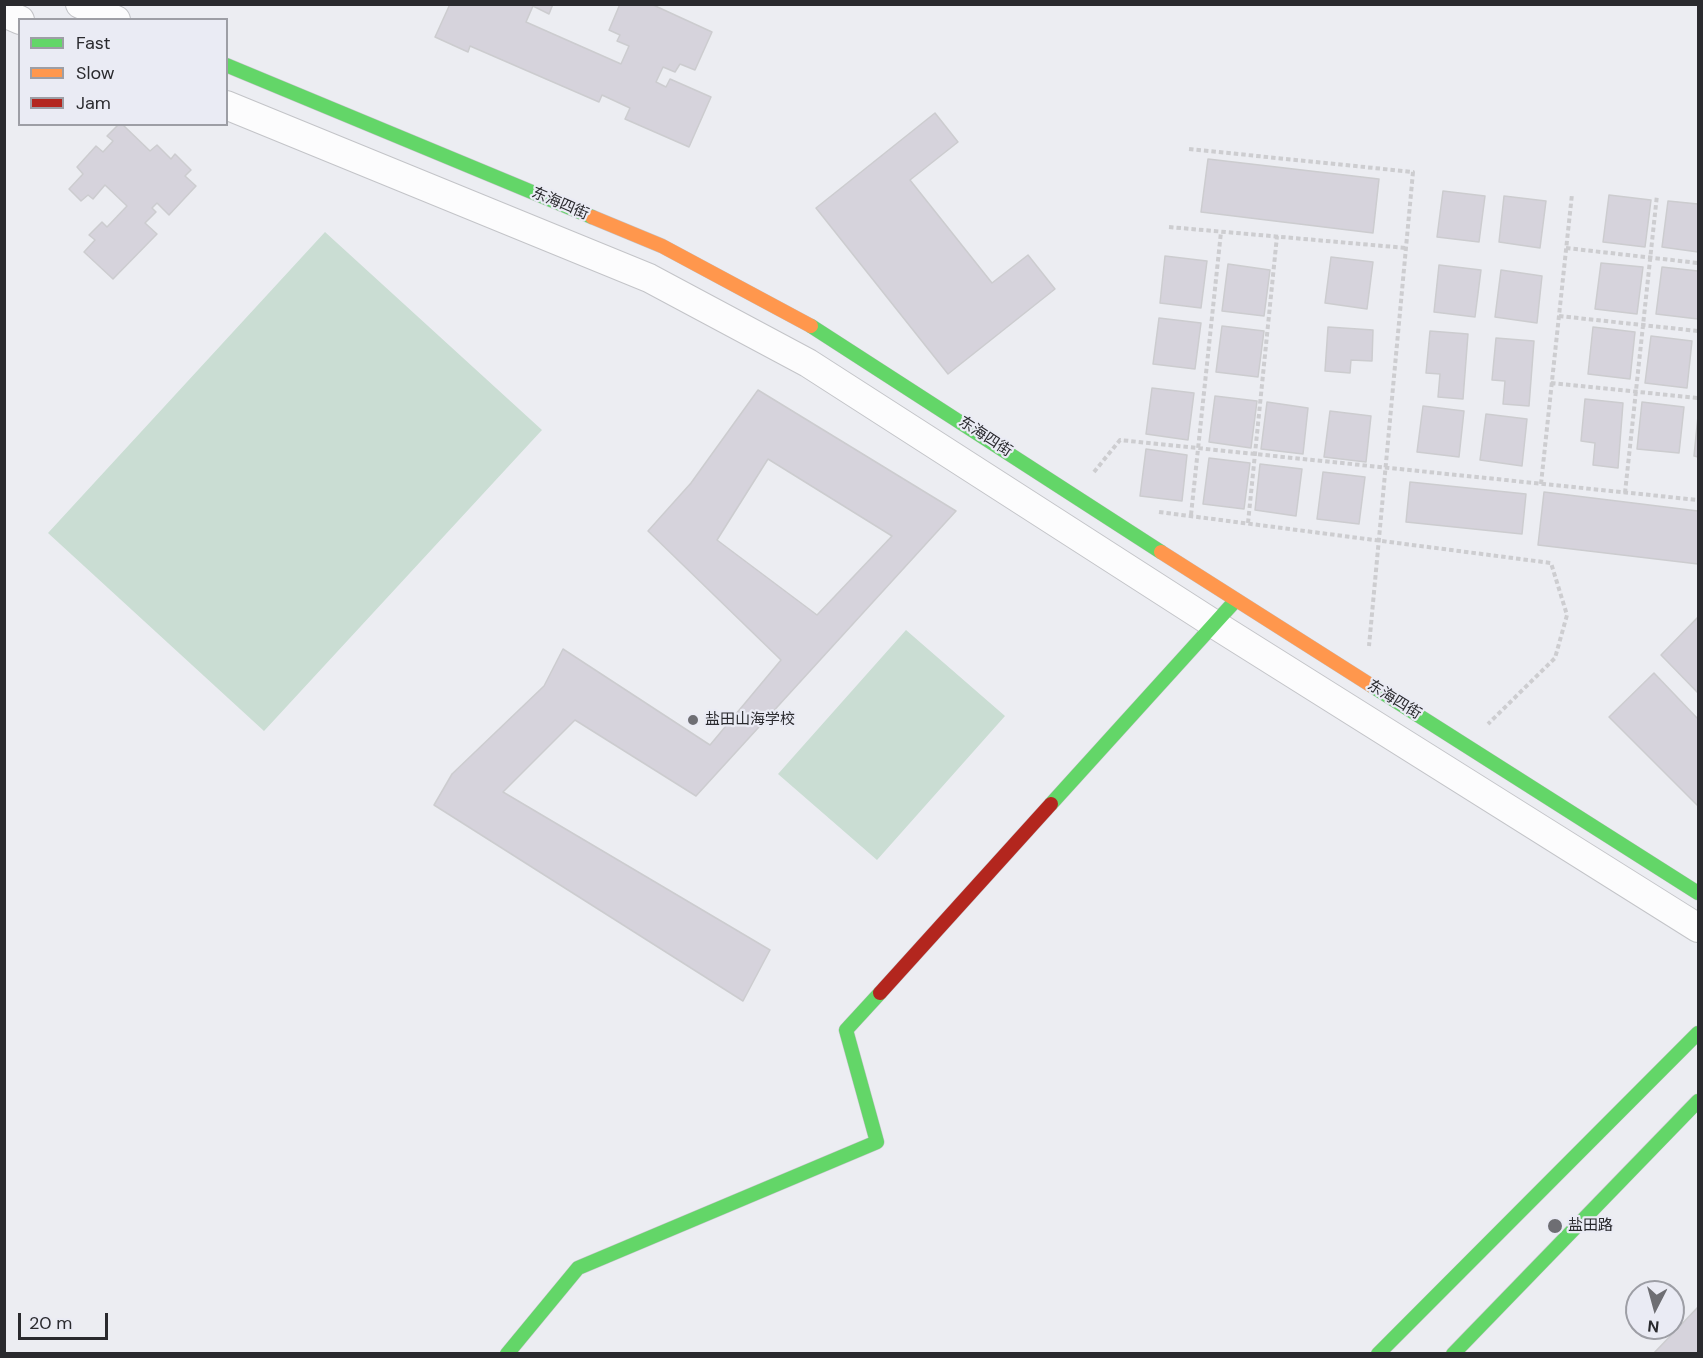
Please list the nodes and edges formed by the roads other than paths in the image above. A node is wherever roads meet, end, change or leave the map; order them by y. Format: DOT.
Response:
graph roads {
  1 [pos="80,4"];
  2 [pos="4,13"];
  3 [pos="112,18"];
  4 [pos="18,19"];
  5 [pos="228,66"];
  6 [pos="228,106"];
  7 [pos="1236,600"];
  8 [pos="1214,624"];
  9 [pos="1698,893"];
  10 [pos="1698,928"];
  11 [pos="1698,1033"];
  12 [pos="1698,1101"];
  13 [pos="507,1353"];
  14 [pos="1378,1353"];
  15 [pos="1453,1353"];
  1 -- 3 [label="street"];
  2 -- 4 [label="street"];
  5 -- 7 [label="street, 东海四街"];
  6 -- 8 [label="street, 东海四街"];
  7 -- 8 [label="street"];
  7 -- 9 [label="street, 东海四街"];
  8 -- 10 [label="street, 东海四街"];
  8 -- 13 [label="street"];
  11 -- 14 [label="street"];
  12 -- 15 [label="street"];
}
